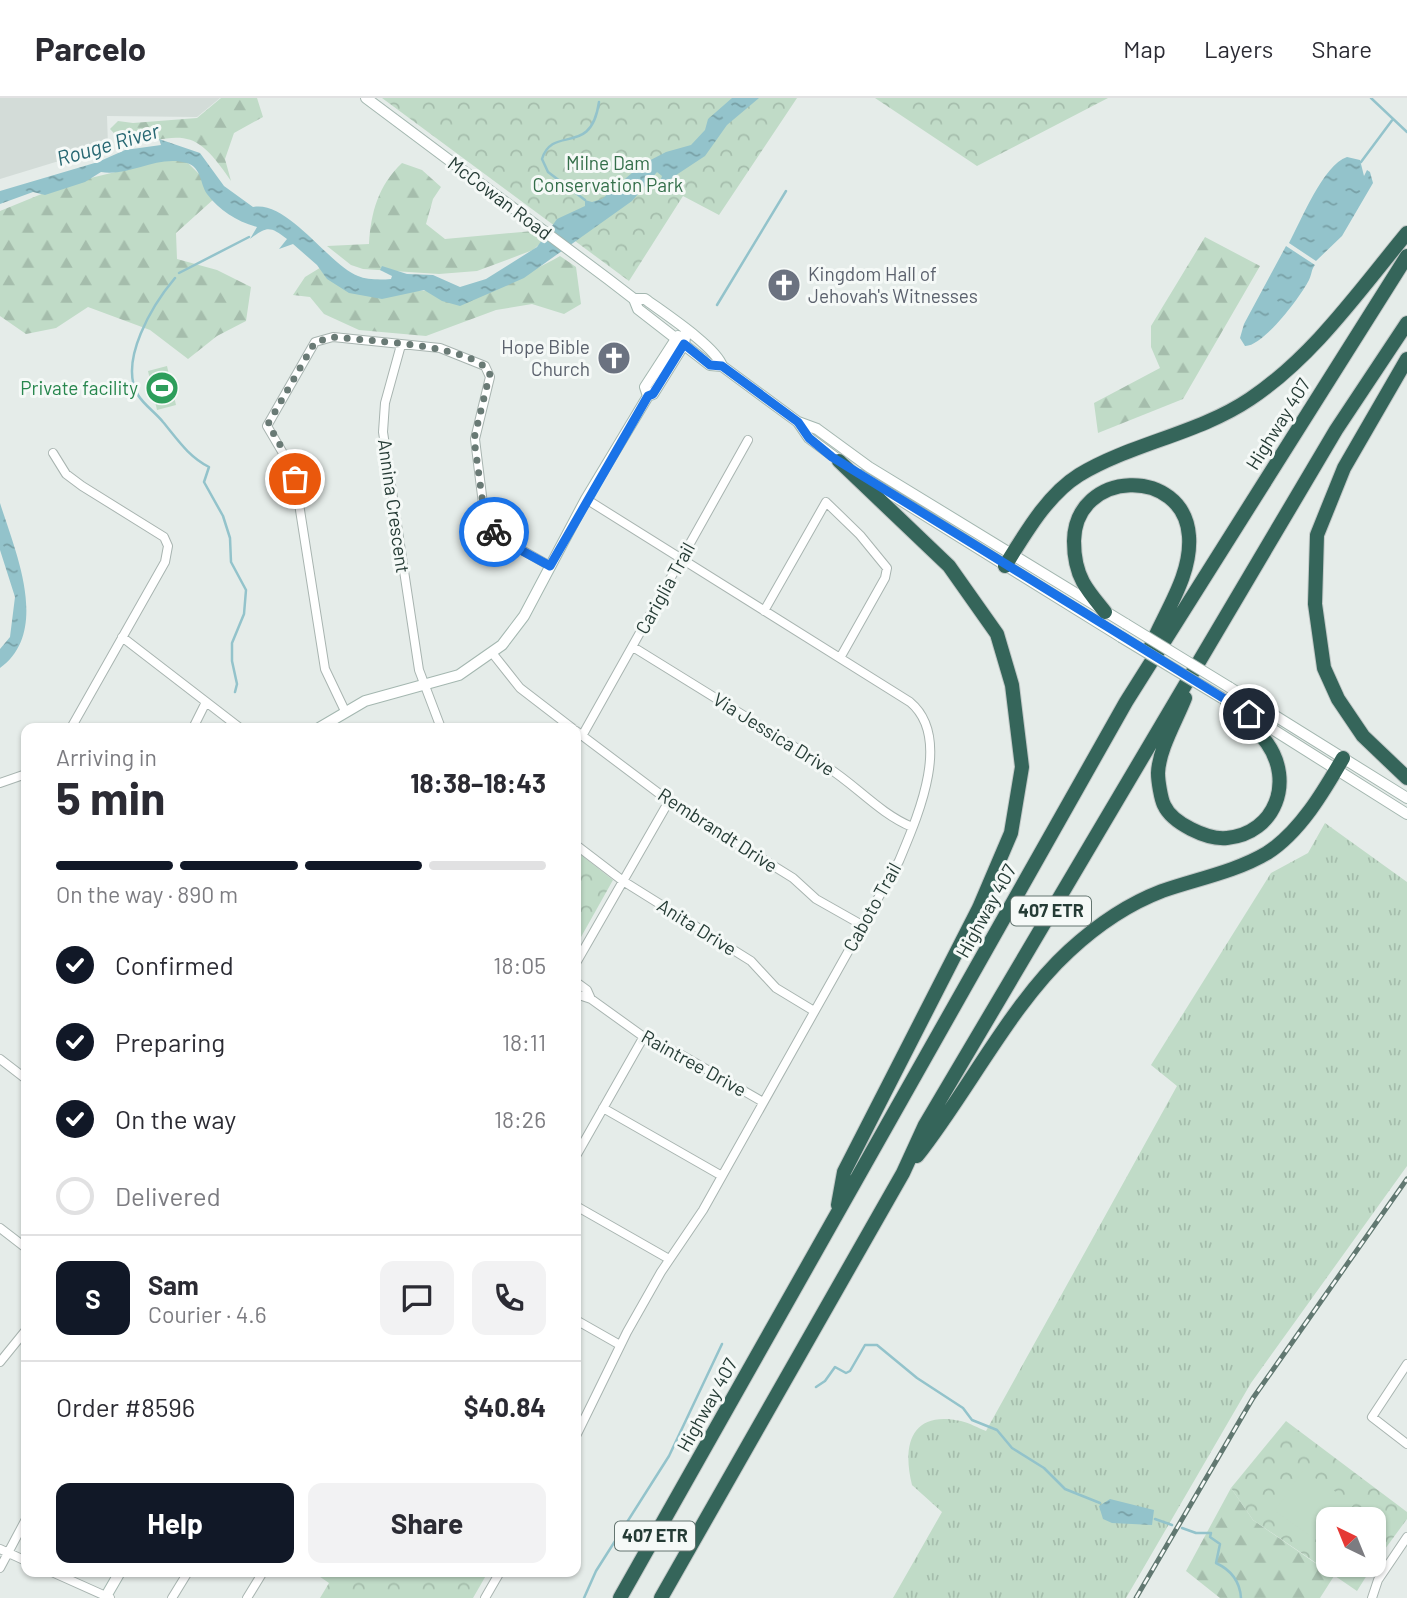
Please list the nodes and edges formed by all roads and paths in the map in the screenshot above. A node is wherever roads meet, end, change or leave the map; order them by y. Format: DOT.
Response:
graph roads {
  1 [pos="366,98"];
  2 [pos="1407,233"];
  3 [pos="1407,256"];
  4 [pos="634,299"];
  5 [pos="1407,323"];
  6 [pos="686,331"];
  7 [pos="679,341"];
  8 [pos="401,345"];
  9 [pos="1407,359"];
  10 [pos="722,366"];
  11 [pos="798,422"];
  12 [pos="748,440"];
  13 [pos="53,453"];
  14 [pos="839,461"];
  15 [pos="586,499"];
  16 [pos="682,559"];
  17 [pos="1009,560"];
  18 [pos="550,566"];
  19 [pos="764,611"];
  20 [pos="1105,612"];
  21 [pos="122,637"];
  22 [pos="633,647"];
  23 [pos="1204,652"];
  24 [pos="492,654"];
  25 [pos="840,658"];
  26 [pos="425,685"];
  27 [pos="1136,685"];
  28 [pos="1226,695"];
  29 [pos="206,702"];
  30 [pos="345,711"];
  31 [pos="74,723"];
  32 [pos="196,723"];
  33 [pos="233,723"];
  34 [pos="327,723"];
  35 [pos="440,723"];
  36 [pos="565,723"];
  37 [pos="581,726"];
  38 [pos="581,735"];
  39 [pos="1340,763"];
  40 [pos="21,776"];
  41 [pos="1407,778"];
  42 [pos="0,783"];
  43 [pos="1407,798"];
  44 [pos="669,801"];
  45 [pos="1407,814"];
  46 [pos="912,827"];
  47 [pos="581,849"];
  48 [pos="623,881"];
  49 [pos="862,925"];
  50 [pos="581,953"];
  51 [pos="581,986"];
  52 [pos="581,996"];
  53 [pos="591,999"];
  54 [pos="814,1011"];
  55 [pos="643,1038"];
  56 [pos="0,1059"];
  57 [pos="21,1075"];
  58 [pos="763,1102"];
  59 [pos="603,1108"];
  60 [pos="581,1147"];
  61 [pos="903,1173"];
  62 [pos="722,1176"];
  63 [pos="581,1209"];
  64 [pos="836,1214"];
  65 [pos="0,1228"];
  66 [pos="21,1244"];
  67 [pos="669,1259"];
  68 [pos="581,1323"];
  69 [pos="21,1336"];
  70 [pos="620,1345"];
  71 [pos="0,1362"];
  72 [pos="1407,1364"];
  73 [pos="581,1426"];
  74 [pos="1407,1444"];
  75 [pos="21,1526"];
  76 [pos="1407,1537"];
  77 [pos="4,1551"];
  78 [pos="21,1559"];
  79 [pos="0,1568"];
  80 [pos="63,1577"];
  81 [pos="117,1577"];
  82 [pos="185,1577"];
  83 [pos="260,1577"];
  84 [pos="497,1577"];
  85 [pos="107,1597"];
  86 [pos="172,1598"];
  87 [pos="247,1598"];
  88 [pos="485,1598"];
  89 [pos="620,1598"];
  90 [pos="661,1598"];
  91 [pos="1372,1598"];
  1 -- 4 [label="main road, McCowan Road"];
  2 -- 17 [label="highway"];
  3 -- 27 [label="highway, Highway 407 / 407 ETR"];
  4 -- 6 [label="main road, McCowan Road"];
  4 -- 7 [label="main road, McCowan Road"];
  5 -- 23 [label="highway, 407 ETR"];
  6 -- 7 [label="main road"];
  6 -- 10 [label="main road, McCowan Road"];
  7 -- 10 [label="main road, McCowan Road"];
  7 -- 15 [label="main road"];
  8 -- 18 [label="street"];
  8 -- 26 [label="street, Annina Crescent"];
  8 -- 30 [label="street"];
  9 -- 41 [label="highway"];
  10 -- 11 [label="main road, McCowan Road"];
  11 -- 14 [label="main road, McCowan Road"];
  11 -- 17 [label="main road, McCowan Road"];
  12 -- 16 [label="street, Cariglia Trail"];
  13 -- 21 [label="street"];
  14 -- 17 [label="main road, McCowan Road"];
  14 -- 64 [label="highway"];
  15 -- 16 [label="street, Caboto Trail"];
  15 -- 18 [label="main road"];
  16 -- 19 [label="street, Caboto Trail"];
  16 -- 22 [label="street, Cariglia Trail"];
  17 -- 20 [label="main road, McCowan Road"];
  17 -- 28 [label="main road, McCowan Road, bridge"];
  18 -- 24 [label="main road"];
  19 -- 25 [label="street, Caboto Trail"];
  19 -- 25 [label="street"];
  20 -- 27 [label="highway"];
  20 -- 28 [label="main road, McCowan Road, bridge"];
  21 -- 29 [label="street"];
  21 -- 31 [label="street"];
  22 -- 37 [label="street, Cariglia Trail"];
  22 -- 46 [label="street, Via Jessica Drive"];
  23 -- 28 [label="highway"];
  23 -- 61 [label="highway, 407 ETR"];
  24 -- 26 [label="main road"];
  24 -- 36 [label="street, Rembrandt Drive"];
  25 -- 46 [label="street, Caboto Trail"];
  26 -- 30 [label="main road"];
  26 -- 35 [label="street, Annina Crescent"];
  27 -- 64 [label="highway, Highway 407 / 407 ETR"];
  28 -- 39 [label="main road, McCowan Road"];
  29 -- 32 [label="street"];
  29 -- 33 [label="street"];
  30 -- 34 [label="main road"];
  38 -- 44 [label="street, Rembrandt Drive"];
  39 -- 43 [label="main road, McCowan Road"];
  39 -- 45 [label="main road, McCowan Road"];
  39 -- 61 [label="highway"];
  40 -- 42 [label="street"];
  44 -- 48 [label="street"];
  44 -- 49 [label="street, Rembrandt Drive"];
  46 -- 49 [label="street, Caboto Trail"];
  47 -- 48 [label="street, Anita Drive"];
  48 -- 50 [label="street"];
  48 -- 54 [label="street, Anita Drive"];
  49 -- 54 [label="street, Caboto Trail"];
  51 -- 53 [label="street, Raintree Drive"];
  52 -- 53 [label="street, Raintree Drive"];
  53 -- 55 [label="street, Raintree Drive"];
  54 -- 58 [label="street, Caboto Trail"];
  55 -- 58 [label="street, Raintree Drive"];
  55 -- 59 [label="street"];
  56 -- 57 [label="street"];
  58 -- 62 [label="street, Caboto Trail"];
  59 -- 60 [label="street"];
  59 -- 62 [label="street"];
  61 -- 90 [label="highway, 407 ETR"];
  62 -- 67 [label="street, Caboto Trail"];
  63 -- 67 [label="street"];
  64 -- 89 [label="highway, Highway 407 / 407 ETR"];
  65 -- 66 [label="street"];
  67 -- 70 [label="street, Caboto Trail"];
  68 -- 70 [label="street"];
  69 -- 71 [label="street"];
  70 -- 73 [label="street, Caboto Trail"];
  72 -- 74 [label="street"];
  75 -- 77 [label="street"];
  76 -- 91 [label="street"];
  77 -- 78 [label="street"];
  77 -- 79 [label="street"];
  80 -- 85 [label="street"];
  81 -- 85 [label="main road"];
  82 -- 86 [label="street"];
  83 -- 87 [label="street"];
  84 -- 88 [label="street"];
}
